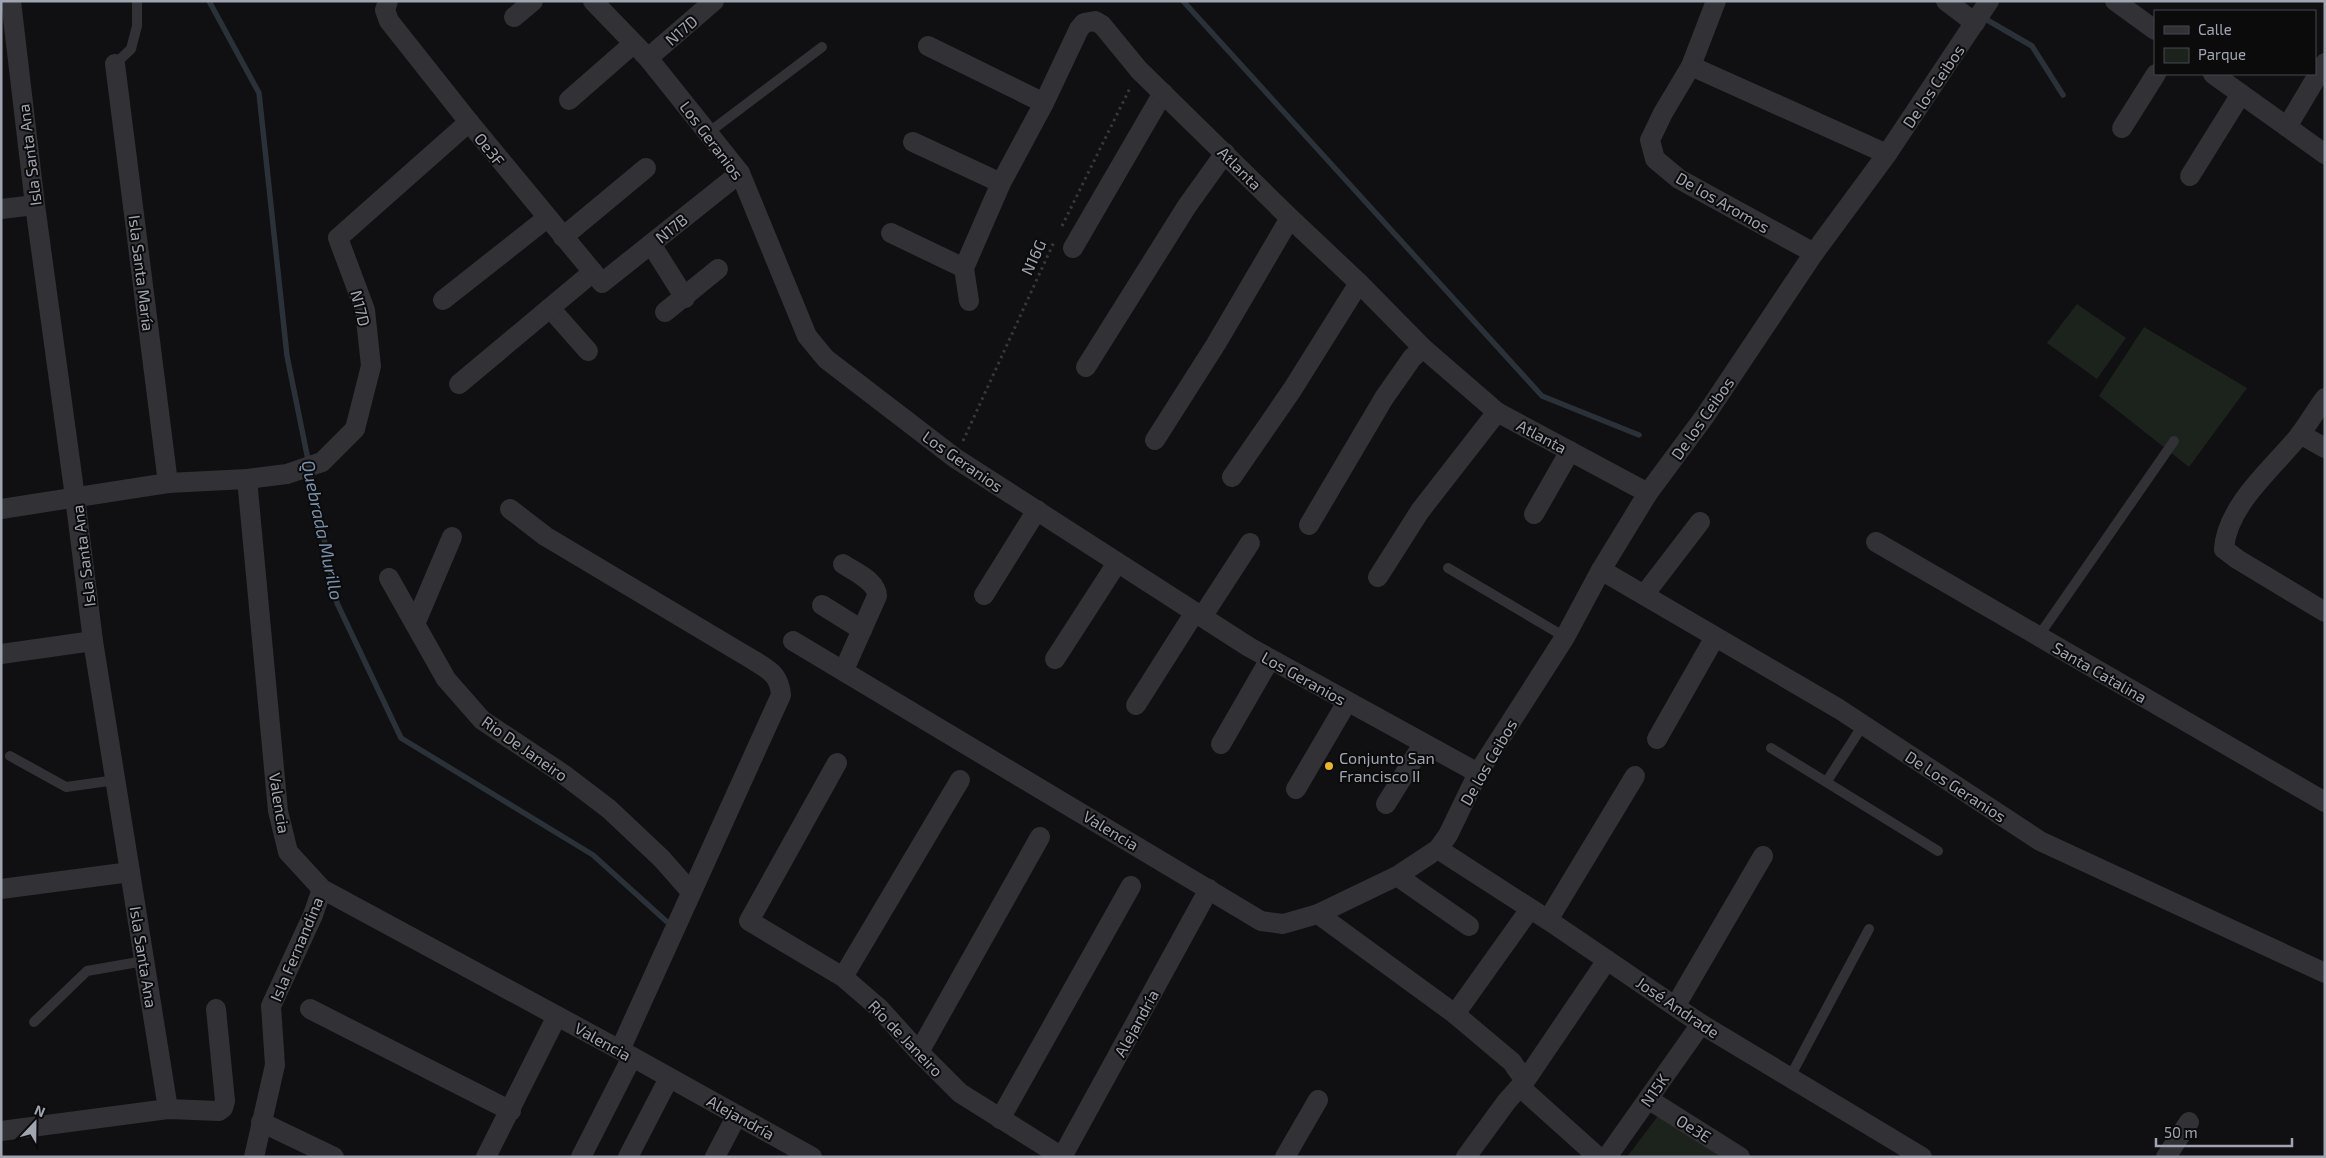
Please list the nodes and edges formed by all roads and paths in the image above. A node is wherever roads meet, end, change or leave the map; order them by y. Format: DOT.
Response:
graph roads {
  1 [pos="11,1"];
  2 [pos="137,1"];
  3 [pos="533,1"];
  4 [pos="593,1"];
  5 [pos="714,1"];
  6 [pos="1716,1"];
  7 [pos="1946,1"];
  8 [pos="1990,1"];
  9 [pos="2125,4"];
  10 [pos="386,6"];
  11 [pos="514,17"];
  12 [pos="1975,23"];
  13 [pos="2154,29"];
  14 [pos="633,44"];
  15 [pos="928,46"];
  16 [pos="822,47"];
  17 [pos="648,58"];
  18 [pos="2325,63"];
  19 [pos="115,64"];
  20 [pos="1692,66"];
  21 [pos="1139,70"];
  22 [pos="2155,75"];
  23 [pos="2214,75"];
  24 [pos="1163,93"];
  25 [pos="2241,94"];
  26 [pos="569,100"];
  27 [pos="1044,103"];
  28 [pos="469,122"];
  29 [pos="2287,127"];
  30 [pos="2122,128"];
  31 [pos="708,132"];
  32 [pos="914,142"];
  33 [pos="1225,153"];
  34 [pos="1887,154"];
  35 [pos="2325,154"];
  36 [pos="646,168"];
  37 [pos="740,173"];
  38 [pos="2190,176"];
  39 [pos="1001,184"];
  40 [pos="34,205"];
  41 [pos="1,209"];
  42 [pos="547,218"];
  43 [pos="1290,218"];
  44 [pos="891,233"];
  45 [pos="563,237"];
  46 [pos="651,244"];
  47 [pos="1072,248"];
  48 [pos="1814,253"];
  49 [pos="964,268"];
  50 [pos="718,269"];
  51 [pos="598,278"];
  52 [pos="1359,282"];
  53 [pos="685,298"];
  54 [pos="442,300"];
  55 [pos="969,301"];
  56 [pos="550,308"];
  57 [pos="664,312"];
  58 [pos="1423,348"];
  59 [pos="588,351"];
  60 [pos="1086,367"];
  61 [pos="459,384"];
  62 [pos="2325,398"];
  63 [pos="1497,412"];
  64 [pos="2300,434"];
  65 [pos="1155,440"];
  66 [pos="2174,441"];
  67 [pos="2325,448"];
  68 [pos="1570,451"];
  69 [pos="955,458"];
  70 [pos="1232,477"];
  71 [pos="247,479"];
  72 [pos="168,483"];
  73 [pos="1648,493"];
  74 [pos="75,497"];
  75 [pos="1,508"];
  76 [pos="510,509"];
  77 [pos="1037,510"];
  78 [pos="1534,514"];
  79 [pos="1700,522"];
  80 [pos="1309,525"];
  81 [pos="452,537"];
  82 [pos="1876,542"];
  83 [pos="1250,543"];
  84 [pos="1117,563"];
  85 [pos="843,564"];
  86 [pos="1448,568"];
  87 [pos="1601,570"];
  88 [pos="1378,577"];
  89 [pos="389,578"];
  90 [pos="984,595"];
  91 [pos="1644,595"];
  92 [pos="822,605"];
  93 [pos="2325,612"];
  94 [pos="1199,615"];
  95 [pos="415,624"];
  96 [pos="862,630"];
  97 [pos="1565,637"];
  98 [pos="2038,637"];
  99 [pos="1715,638"];
  100 [pos="93,641"];
  101 [pos="793,641"];
  102 [pos="1,654"];
  103 [pos="1055,659"];
  104 [pos="1270,659"];
  105 [pos="844,670"];
  106 [pos="1347,702"];
  107 [pos="1136,705"];
  108 [pos="1863,725"];
  109 [pos="1657,739"];
  110 [pos="1221,744"];
  111 [pos="1423,744"];
  112 [pos="1771,748"];
  113 [pos="10,756"];
  114 [pos="837,763"];
  115 [pos="1478,773"];
  116 [pos="1635,776"];
  117 [pos="116,780"];
  118 [pos="960,780"];
  119 [pos="1827,781"];
  120 [pos="1296,790"];
  121 [pos="2325,802"];
  122 [pos="1386,804"];
  123 [pos="1040,838"];
  124 [pos="1438,849"];
  125 [pos="1938,851"];
  126 [pos="1763,856"];
  127 [pos="130,872"];
  128 [pos="1396,876"];
  129 [pos="1131,886"];
  130 [pos="1,888"];
  131 [pos="322,889"];
  132 [pos="1209,889"];
  133 [pos="691,892"];
  134 [pos="1530,909"];
  135 [pos="1318,914"];
  136 [pos="1548,920"];
  137 [pos="1469,926"];
  138 [pos="1869,929"];
  139 [pos="1607,960"];
  140 [pos="144,961"];
  141 [pos="2325,973"];
  142 [pos="843,977"];
  143 [pos="1676,1005"];
  144 [pos="216,1009"];
  145 [pos="310,1009"];
  146 [pos="1455,1014"];
  147 [pos="557,1016"];
  148 [pos="34,1022"];
  149 [pos="1701,1024"];
  150 [pos="918,1052"];
  151 [pos="626,1053"];
  152 [pos="1790,1077"];
  153 [pos="669,1078"];
  154 [pos="1522,1084"];
  155 [pos="1648,1099"];
  156 [pos="1318,1100"];
  157 [pos="168,1109"];
  158 [pos="511,1111"];
  159 [pos="737,1115"];
  160 [pos="1000,1119"];
  161 [pos="261,1122"];
  162 [pos="2189,1122"];
  163 [pos="1,1131"];
  164 [pos="254,1157"];
  165 [pos="334,1157"];
  166 [pos="486,1157"];
  167 [pos="581,1157"];
  168 [pos="628,1157"];
  169 [pos="715,1157"];
  170 [pos="812,1157"];
  171 [pos="1062,1157"];
  172 [pos="1285,1157"];
  173 [pos="1466,1157"];
  174 [pos="1598,1157"];
  175 [pos="1607,1157"];
  176 [pos="1740,1157"];
  177 [pos="1922,1157"];
  178 [pos="2166,1157"];
  1 -- 40 [label="street, Isla Santa Ana"];
  2 -- 19 [label="lane"];
  3 -- 11 [label="street"];
  4 -- 14 [label="street, Los Geranios"];
  5 -- 17 [label="street, N17D"];
  6 -- 20 [label="street, De los Aromos"];
  7 -- 12 [label="street"];
  8 -- 12 [label="street, De los Ceibos"];
  9 -- 13 [label="street"];
  10 -- 28 [label="street, Oe3F"];
  12 -- 34 [label="street, De los Ceibos"];
  14 -- 17 [label="street, Los Geranios"];
  14 -- 26 [label="street"];
  15 -- 27 [label="street"];
  16 -- 31 [label="lane"];
  17 -- 31 [label="street, Los Geranios"];
  18 -- 29 [label="street"];
  19 -- 72 [label="street, Isla Santa María"];
  20 -- 34 [label="street"];
  20 -- 48 [label="street, De los Aromos"];
  21 -- 24 [label="street, Atlanta"];
  21 -- 27 [label="street, Atlanta"];
  21 -- 69 [label="path, N16G"];
  22 -- 30 [label="street"];
  23 -- 25 [label="street"];
  24 -- 33 [label="street, Atlanta"];
  24 -- 47 [label="street"];
  25 -- 29 [label="street"];
  25 -- 38 [label="street"];
  27 -- 39 [label="street, Atlanta"];
  28 -- 42 [label="street, Oe3F"];
  28 -- 71 [label="street, N17D"];
  29 -- 35 [label="street"];
  31 -- 37 [label="street, Los Geranios"];
  32 -- 39 [label="street"];
  33 -- 43 [label="street, Atlanta"];
  33 -- 60 [label="street"];
  34 -- 48 [label="street, De los Ceibos"];
  36 -- 45 [label="street"];
  37 -- 46 [label="street, N17B"];
  37 -- 69 [label="street, Los Geranios"];
  39 -- 49 [label="street, Atlanta"];
  40 -- 41 [label="street"];
  40 -- 74 [label="street, Isla Santa Ana"];
  42 -- 45 [label="street, Oe3F"];
  42 -- 54 [label="street"];
  43 -- 52 [label="street, Atlanta"];
  43 -- 65 [label="street"];
  44 -- 49 [label="street"];
  45 -- 51 [label="street, Oe3F"];
  46 -- 51 [label="street, N17B"];
  46 -- 53 [label="street"];
  48 -- 73 [label="street, De los Ceibos"];
  49 -- 55 [label="street"];
  50 -- 53 [label="street"];
  51 -- 56 [label="street, N17B"];
  52 -- 58 [label="street, Atlanta"];
  52 -- 70 [label="street"];
  53 -- 57 [label="street"];
  56 -- 59 [label="street"];
  56 -- 61 [label="street, N17B"];
  58 -- 63 [label="street, Atlanta"];
  58 -- 80 [label="street"];
  62 -- 64 [label="street"];
  63 -- 68 [label="street, Atlanta"];
  63 -- 88 [label="street"];
  64 -- 67 [label="street"];
  64 -- 93 [label="street"];
  66 -- 98 [label="lane"];
  68 -- 73 [label="street, Atlanta"];
  68 -- 78 [label="street"];
  69 -- 77 [label="street, Los Geranios"];
  71 -- 72 [label="street"];
  71 -- 131 [label="street, Valencia"];
  72 -- 74 [label="street"];
  73 -- 87 [label="street, De los Ceibos"];
  74 -- 75 [label="street"];
  74 -- 100 [label="street, Isla Santa Ana"];
  76 -- 133 [label="street"];
  77 -- 84 [label="street, Los Geranios"];
  77 -- 90 [label="street"];
  79 -- 91 [label="street"];
  81 -- 95 [label="street"];
  82 -- 98 [label="street, Santa Catalina"];
  83 -- 94 [label="street"];
  84 -- 94 [label="street, Los Geranios"];
  84 -- 103 [label="street"];
  85 -- 96 [label="street"];
  86 -- 97 [label="lane"];
  87 -- 91 [label="street, De Los Geranios"];
  87 -- 97 [label="street, De los Ceibos"];
  89 -- 95 [label="street, Rio De Janeiro"];
  91 -- 99 [label="street, De Los Geranios"];
  92 -- 96 [label="street"];
  94 -- 104 [label="street, Los Geranios"];
  94 -- 107 [label="street"];
  95 -- 133 [label="street, Rio De Janeiro"];
  96 -- 105 [label="street"];
  97 -- 115 [label="street, De los Ceibos"];
  98 -- 121 [label="street, Santa Catalina"];
  99 -- 108 [label="street, De Los Geranios"];
  99 -- 109 [label="street"];
  100 -- 102 [label="street"];
  100 -- 117 [label="street, Isla Santa Ana"];
  101 -- 105 [label="street, Valencia"];
  104 -- 106 [label="street, Los Geranios"];
  104 -- 110 [label="street"];
  105 -- 132 [label="street, Valencia"];
  106 -- 111 [label="street, Los Geranios"];
  106 -- 120 [label="street"];
  108 -- 119 [label="lane"];
  108 -- 141 [label="street, De Los Geranios"];
  111 -- 115 [label="street, Los Geranios"];
  111 -- 122 [label="street"];
  112 -- 119 [label="lane"];
  113 -- 117 [label="lane"];
  114 -- 142 [label="street, Río de Janeiro"];
  115 -- 124 [label="street, De los Ceibos"];
  116 -- 136 [label="street"];
  117 -- 127 [label="street, Isla Santa Ana"];
  118 -- 142 [label="street"];
  119 -- 125 [label="lane"];
  123 -- 150 [label="street"];
  124 -- 128 [label="street, Valencia"];
  124 -- 134 [label="street, José Andrade"];
  126 -- 143 [label="street"];
  127 -- 130 [label="street"];
  127 -- 140 [label="street, Isla Santa Ana"];
  128 -- 135 [label="street, Valencia"];
  128 -- 137 [label="street"];
  129 -- 160 [label="street"];
  131 -- 147 [label="street, Valencia"];
  131 -- 161 [label="street, Isla Fernandina"];
  132 -- 135 [label="street, Valencia"];
  132 -- 171 [label="street, Alejandría"];
  133 -- 151 [label="street"];
  134 -- 136 [label="street, José Andrade"];
  134 -- 146 [label="street"];
  135 -- 146 [label="street"];
  136 -- 139 [label="street, José Andrade"];
  138 -- 152 [label="lane"];
  139 -- 143 [label="street, José Andrade"];
  139 -- 154 [label="street"];
  140 -- 148 [label="lane"];
  140 -- 157 [label="street, Isla Santa Ana"];
  142 -- 150 [label="street, Río de Janeiro"];
  143 -- 149 [label="street, José Andrade"];
  144 -- 157 [label="street"];
  145 -- 158 [label="street"];
  146 -- 154 [label="street"];
  147 -- 151 [label="street, Valencia"];
  147 -- 158 [label="street"];
  149 -- 152 [label="street, José Andrade"];
  149 -- 155 [label="street, N15K"];
  150 -- 160 [label="street, Río de Janeiro"];
  151 -- 153 [label="street, Valencia"];
  151 -- 167 [label="street"];
  152 -- 177 [label="street, José Andrade"];
  153 -- 159 [label="street, Alejandría"];
  153 -- 168 [label="street"];
  154 -- 173 [label="street"];
  154 -- 174 [label="street"];
  155 -- 175 [label="street, N15K"];
  155 -- 176 [label="street, Oe3E"];
  156 -- 172 [label="street"];
  157 -- 163 [label="street"];
  158 -- 166 [label="street"];
  159 -- 169 [label="street"];
  159 -- 170 [label="street, Alejandría"];
  160 -- 171 [label="street, Río de Janeiro"];
  161 -- 164 [label="street, Isla Fernandina"];
  161 -- 165 [label="street"];
  162 -- 178 [label="street"];
}
